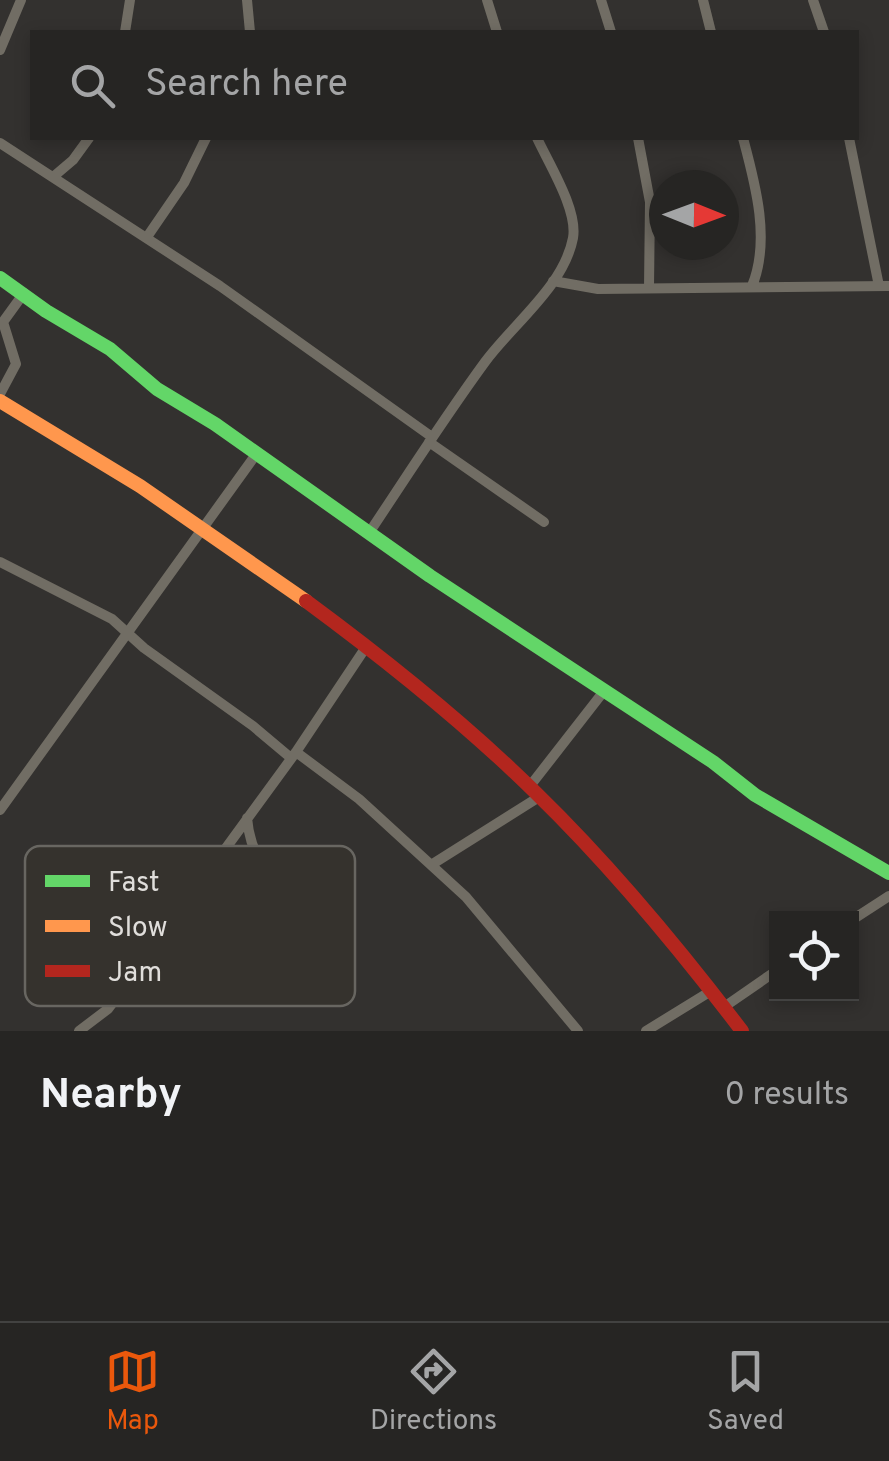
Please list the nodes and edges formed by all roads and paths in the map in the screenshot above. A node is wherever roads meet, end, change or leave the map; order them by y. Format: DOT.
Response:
graph roads {
  1 [pos="22,0"];
  2 [pos="130,0"];
  3 [pos="247,0"];
  4 [pos="486,0"];
  5 [pos="601,0"];
  6 [pos="703,0"];
  7 [pos="813,0"];
  8 [pos="125,30"];
  9 [pos="250,30"];
  10 [pos="496,30"];
  11 [pos="609,30"];
  12 [pos="710,30"];
  13 [pos="823,30"];
  14 [pos="0,50"];
  15 [pos="88,140"];
  16 [pos="205,140"];
  17 [pos="538,140"];
  18 [pos="638,140"];
  19 [pos="743,140"];
  20 [pos="849,140"];
  21 [pos="0,143"];
  22 [pos="53,177"];
  23 [pos="147,236"];
  24 [pos="0,278"];
  25 [pos="553,280"];
  26 [pos="649,286"];
  27 [pos="752,286"];
  28 [pos="884,286"];
  29 [pos="24,293"];
  30 [pos="0,398"];
  31 [pos="431,440"];
  32 [pos="257,453"];
  33 [pos="544,522"];
  34 [pos="204,526"];
  35 [pos="369,533"];
  36 [pos="0,562"];
  37 [pos="128,631"];
  38 [pos="366,647"];
  39 [pos="604,691"];
  40 [pos="294,755"];
  41 [pos="534,792"];
  42 [pos="1,808"];
  43 [pos="247,817"];
  44 [pos="226,846"];
  45 [pos="252,846"];
  46 [pos="431,865"];
  47 [pos="889,873"];
  48 [pos="889,896"];
  49 [pos="859,915"];
  50 [pos="769,976"];
  51 [pos="710,991"];
  52 [pos="109,1006"];
  53 [pos="724,1007"];
  54 [pos="79,1031"];
  55 [pos="578,1031"];
  56 [pos="646,1031"];
  57 [pos="742,1031"];
  1 -- 14 [label="street"];
  2 -- 8 [label="street"];
  3 -- 9 [label="street"];
  4 -- 10 [label="street"];
  5 -- 11 [label="street"];
  6 -- 12 [label="street"];
  7 -- 13 [label="street"];
  15 -- 22 [label="street"];
  16 -- 23 [label="street"];
  17 -- 25 [label="street"];
  18 -- 26 [label="street"];
  19 -- 27 [label="street"];
  20 -- 28 [label="street"];
  21 -- 22 [label="street"];
  22 -- 23 [label="street"];
  23 -- 31 [label="street"];
  24 -- 29 [label="street"];
  25 -- 26 [label="street"];
  25 -- 31 [label="street"];
  26 -- 27 [label="street"];
  27 -- 28 [label="street"];
  29 -- 30 [label="street"];
  29 -- 32 [label="street"];
  30 -- 34 [label="street"];
  31 -- 33 [label="street"];
  31 -- 35 [label="street"];
  32 -- 34 [label="street"];
  32 -- 35 [label="street"];
  34 -- 37 [label="street"];
  34 -- 38 [label="street"];
  35 -- 39 [label="street"];
  36 -- 37 [label="street"];
  37 -- 40 [label="street"];
  37 -- 42 [label="street"];
  38 -- 40 [label="street"];
  38 -- 41 [label="street"];
  39 -- 41 [label="street"];
  39 -- 47 [label="street"];
  40 -- 43 [label="street"];
  40 -- 46 [label="street"];
  41 -- 46 [label="street"];
  41 -- 51 [label="street"];
  43 -- 44 [label="street"];
  43 -- 45 [label="street"];
  46 -- 55 [label="street"];
  48 -- 49 [label="street"];
  50 -- 53 [label="street"];
  51 -- 53 [label="street"];
  51 -- 56 [label="street"];
  52 -- 54 [label="street"];
  53 -- 57 [label="street"];
}
